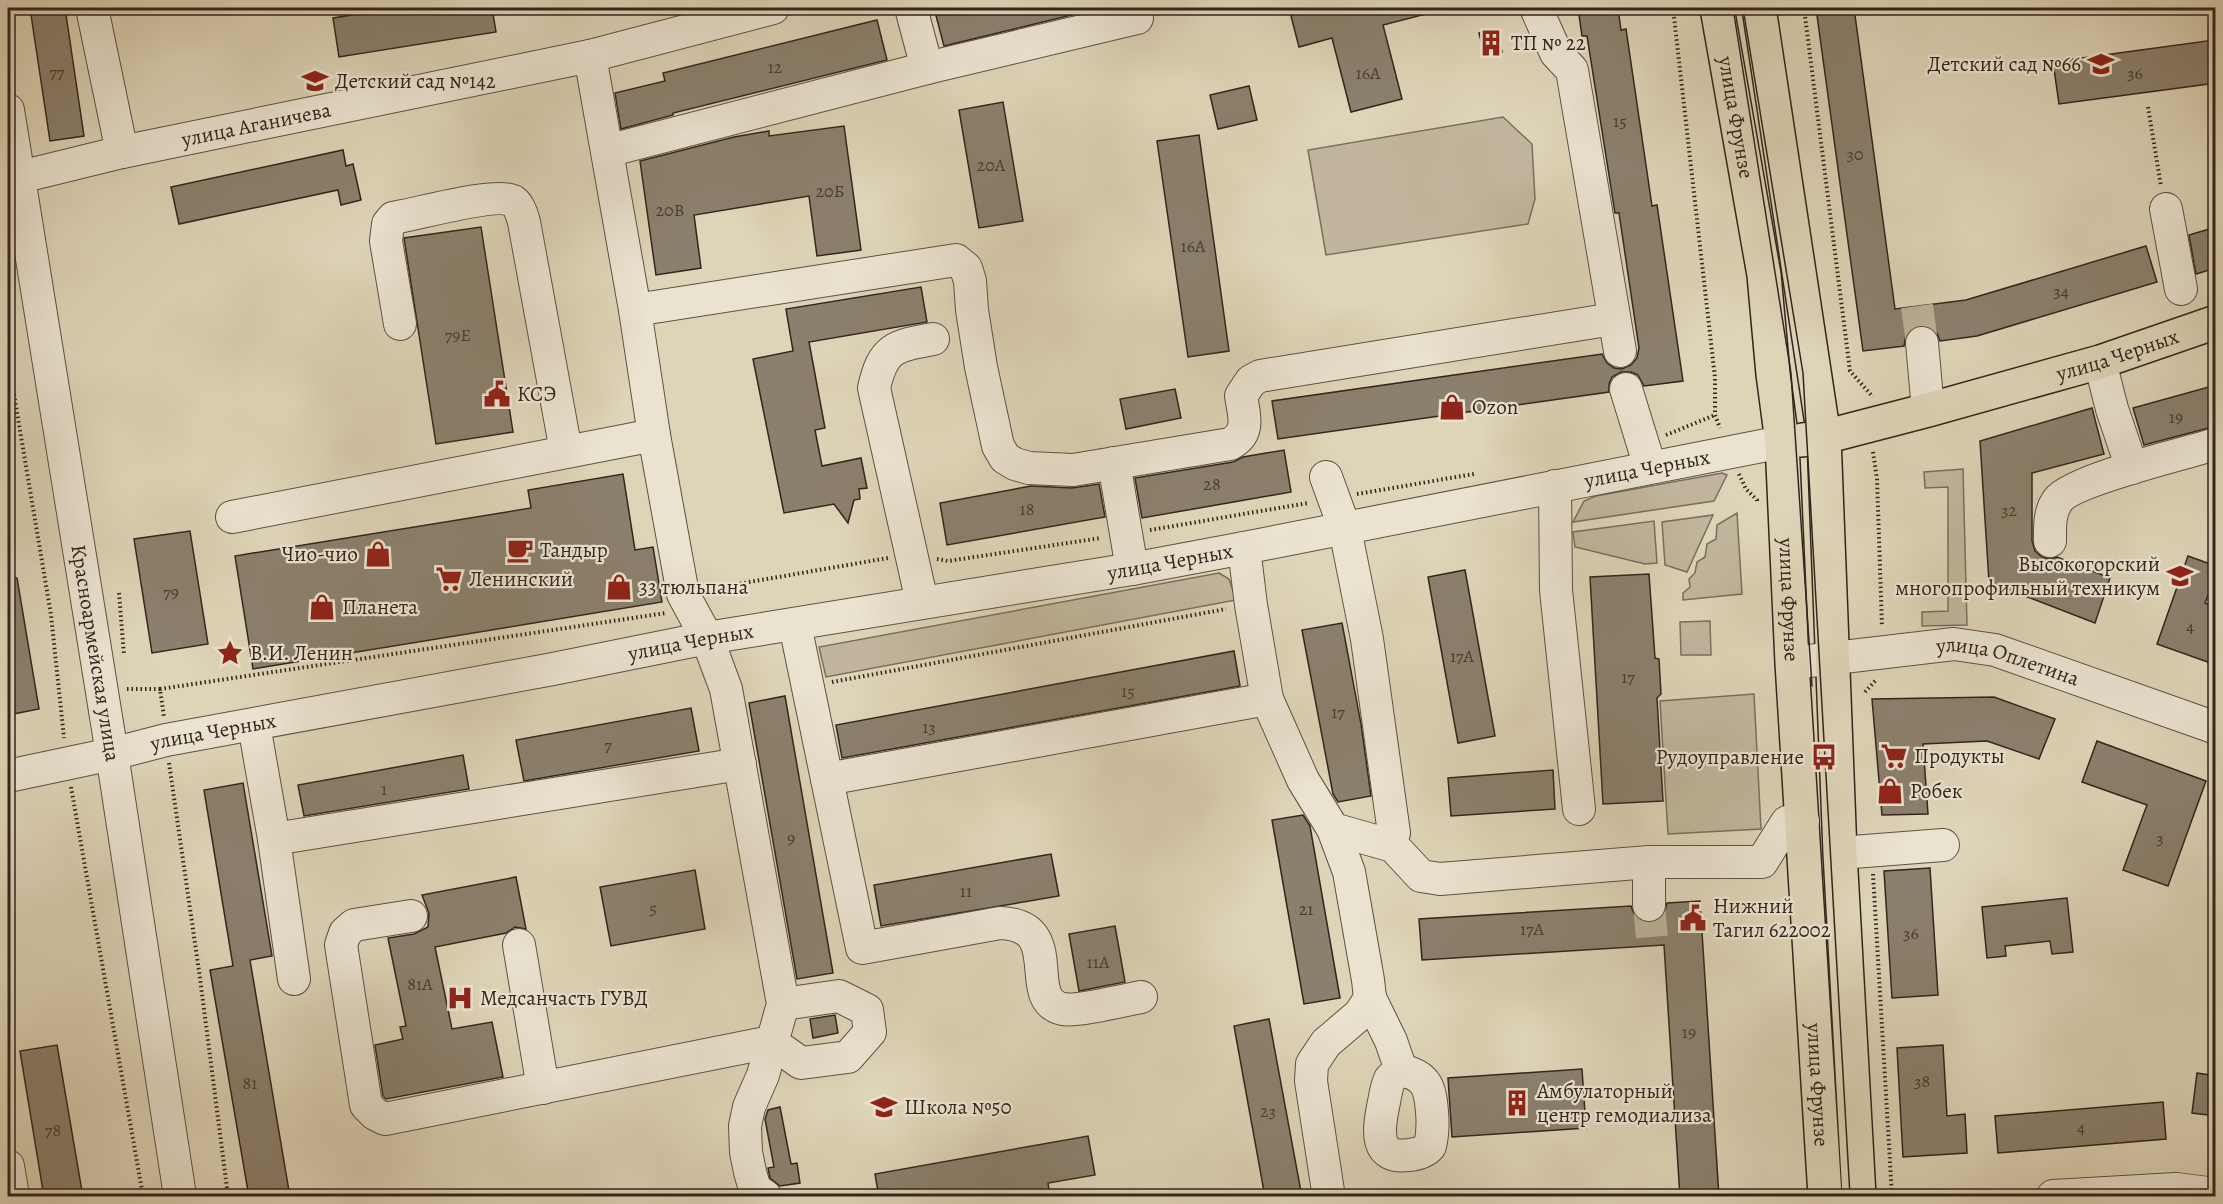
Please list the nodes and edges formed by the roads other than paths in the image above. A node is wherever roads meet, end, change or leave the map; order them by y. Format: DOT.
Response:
graph roads {
  1 [pos="92,8"];
  2 [pos="773,8"];
  3 [pos="912,8"];
  4 [pos="1536,8"];
  5 [pos="1717,8"];
  6 [pos="1759,8"];
  7 [pos="701,17"];
  8 [pos="1137,18"];
  9 [pos="590,56"];
  10 [pos="927,68"];
  11 [pos="8,110"];
  12 [pos="607,151"];
  13 [pos="122,152"];
  14 [pos="16,186"];
  15 [pos="2166,209"];
  16 [pos="2181,289"];
  17 [pos="635,310"];
  18 [pos="1614,319"];
  19 [pos="2216,322"];
  20 [pos="400,324"];
  21 [pos="933,339"];
  22 [pos="1922,343"];
  23 [pos="1620,351"];
  24 [pos="2100,362"];
  25 [pos="1626,389"];
  26 [pos="1929,410"];
  27 [pos="654,435"];
  28 [pos="1824,437"];
  29 [pos="1782,442"];
  30 [pos="2216,444"];
  31 [pos="566,451"];
  32 [pos="1114,463"];
  33 [pos="1650,467"];
  34 [pos="2133,468"];
  35 [pos="1326,477"];
  36 [pos="1555,486"];
  37 [pos="232,517"];
  38 [pos="1345,529"];
  39 [pos="2050,541"];
  40 [pos="1244,548"];
  41 [pos="1132,569"];
  42 [pos="922,602"];
  43 [pos="795,625"];
  44 [pos="707,638"];
  45 [pos="1831,657"];
  46 [pos="1792,663"];
  47 [pos="1267,699"];
  48 [pos="254,725"];
  49 [pos="2216,728"];
  50 [pos="112,754"];
  51 [pos="740,764"];
  52 [pos="8,776"];
  53 [pos="827,779"];
  54 [pos="1579,809"];
  55 [pos="1803,821"];
  56 [pos="1333,830"];
  57 [pos="1394,832"];
  58 [pos="274,839"];
  59 [pos="1943,845"];
  60 [pos="1856,851"];
  61 [pos="1649,862"];
  62 [pos="1649,905"];
  63 [pos="411,916"];
  64 [pos="519,945"];
  65 [pos="294,979"];
  66 [pos="1141,997"];
  67 [pos="1370,998"];
  68 [pos="783,1004"];
  69 [pos="771,1042"];
  70 [pos="1401,1070"];
  71 [pos="543,1088"];
  72 [pos="8,1166"];
  73 [pos="2216,1194"];
  74 [pos="13,1197"];
  75 [pos="180,1197"];
  76 [pos="765,1197"];
  77 [pos="1326,1197"];
  78 [pos="1825,1197"];
  79 [pos="1859,1197"];
  80 [pos="2053,1197"];
  1 -- 13 [label="street"];
  2 -- 7 [label="street, улица Аганичева"];
  3 -- 10 [label="street"];
  4 -- 18 [label="street"];
  5 -- 29 [label="main road, улица Фрунзе"];
  6 -- 28 [label="main road, улица Фрунзе"];
  7 -- 9 [label="street, улица Аганичева"];
  8 -- 10 [label="street"];
  9 -- 12 [label="street"];
  9 -- 13 [label="street, улица Аганичева"];
  10 -- 12 [label="street"];
  11 -- 14 [label="street, Красноармейская улица"];
  12 -- 17 [label="street"];
  13 -- 14 [label="street, улица Аганичева"];
  14 -- 50 [label="street, Красноармейская улица"];
  15 -- 16 [label="street"];
  17 -- 27 [label="street"];
  17 -- 32 [label="street"];
  18 -- 23 [label="street"];
  18 -- 32 [label="street"];
  19 -- 24 [label="main road, улица Черных"];
  20 -- 31 [label="street"];
  21 -- 42 [label="street"];
  22 -- 26 [label="street"];
  24 -- 26 [label="main road, улица Черных"];
  24 -- 34 [label="street"];
  25 -- 33 [label="street"];
  26 -- 28 [label="main road, улица Черных"];
  27 -- 31 [label="street"];
  27 -- 44 [label="street"];
  28 -- 29 [label="main road, улица Черных"];
  28 -- 45 [label="main road, улица Фрунзе"];
  29 -- 33 [label="street, улица Черных"];
  29 -- 46 [label="main road, улица Фрунзе"];
  30 -- 34 [label="street"];
  31 -- 37 [label="street"];
  32 -- 41 [label="street"];
  33 -- 36 [label="street, улица Черных"];
  34 -- 39 [label="street"];
  35 -- 38 [label="street"];
  36 -- 38 [label="street, улица Черных"];
  36 -- 54 [label="street"];
  38 -- 40 [label="street, улица Черных"];
  38 -- 57 [label="street"];
  40 -- 41 [label="street, улица Черных"];
  40 -- 47 [label="street"];
  41 -- 42 [label="street, улица Черных"];
  42 -- 43 [label="street, улица Черных"];
  43 -- 44 [label="street, улица Черных"];
  43 -- 53 [label="street"];
  44 -- 48 [label="street, улица Черных"];
  44 -- 51 [label="street"];
  45 -- 46 [label="street, улица Оплетина"];
  45 -- 49 [label="street, улица Оплетина"];
  45 -- 60 [label="main road, улица Фрунзе"];
  46 -- 55 [label="main road, улица Фрунзе"];
  47 -- 53 [label="street"];
  47 -- 56 [label="street"];
  48 -- 50 [label="street, улица Черных"];
  48 -- 58 [label="street"];
  50 -- 52 [label="street, улица Черных"];
  50 -- 75 [label="street, Красноармейская улица"];
  51 -- 58 [label="street"];
  51 -- 68 [label="street"];
  53 -- 66 [label="street"];
  55 -- 61 [label="street"];
  55 -- 78 [label="main road, улица Фрунзе"];
  56 -- 61 [label="street"];
  56 -- 67 [label="street"];
  58 -- 65 [label="street"];
  59 -- 60 [label="street"];
  60 -- 79 [label="main road, улица Фрунзе"];
  61 -- 62 [label="street"];
  63 -- 71 [label="street"];
  64 -- 71 [label="street"];
  67 -- 70 [label="street"];
  67 -- 77 [label="street"];
  68 -- 69 [label="street"];
  68 -- 69 [label="street"];
  69 -- 71 [label="street"];
  69 -- 76 [label="street"];
  72 -- 74 [label="street"];
  73 -- 80 [label="street"];
}
